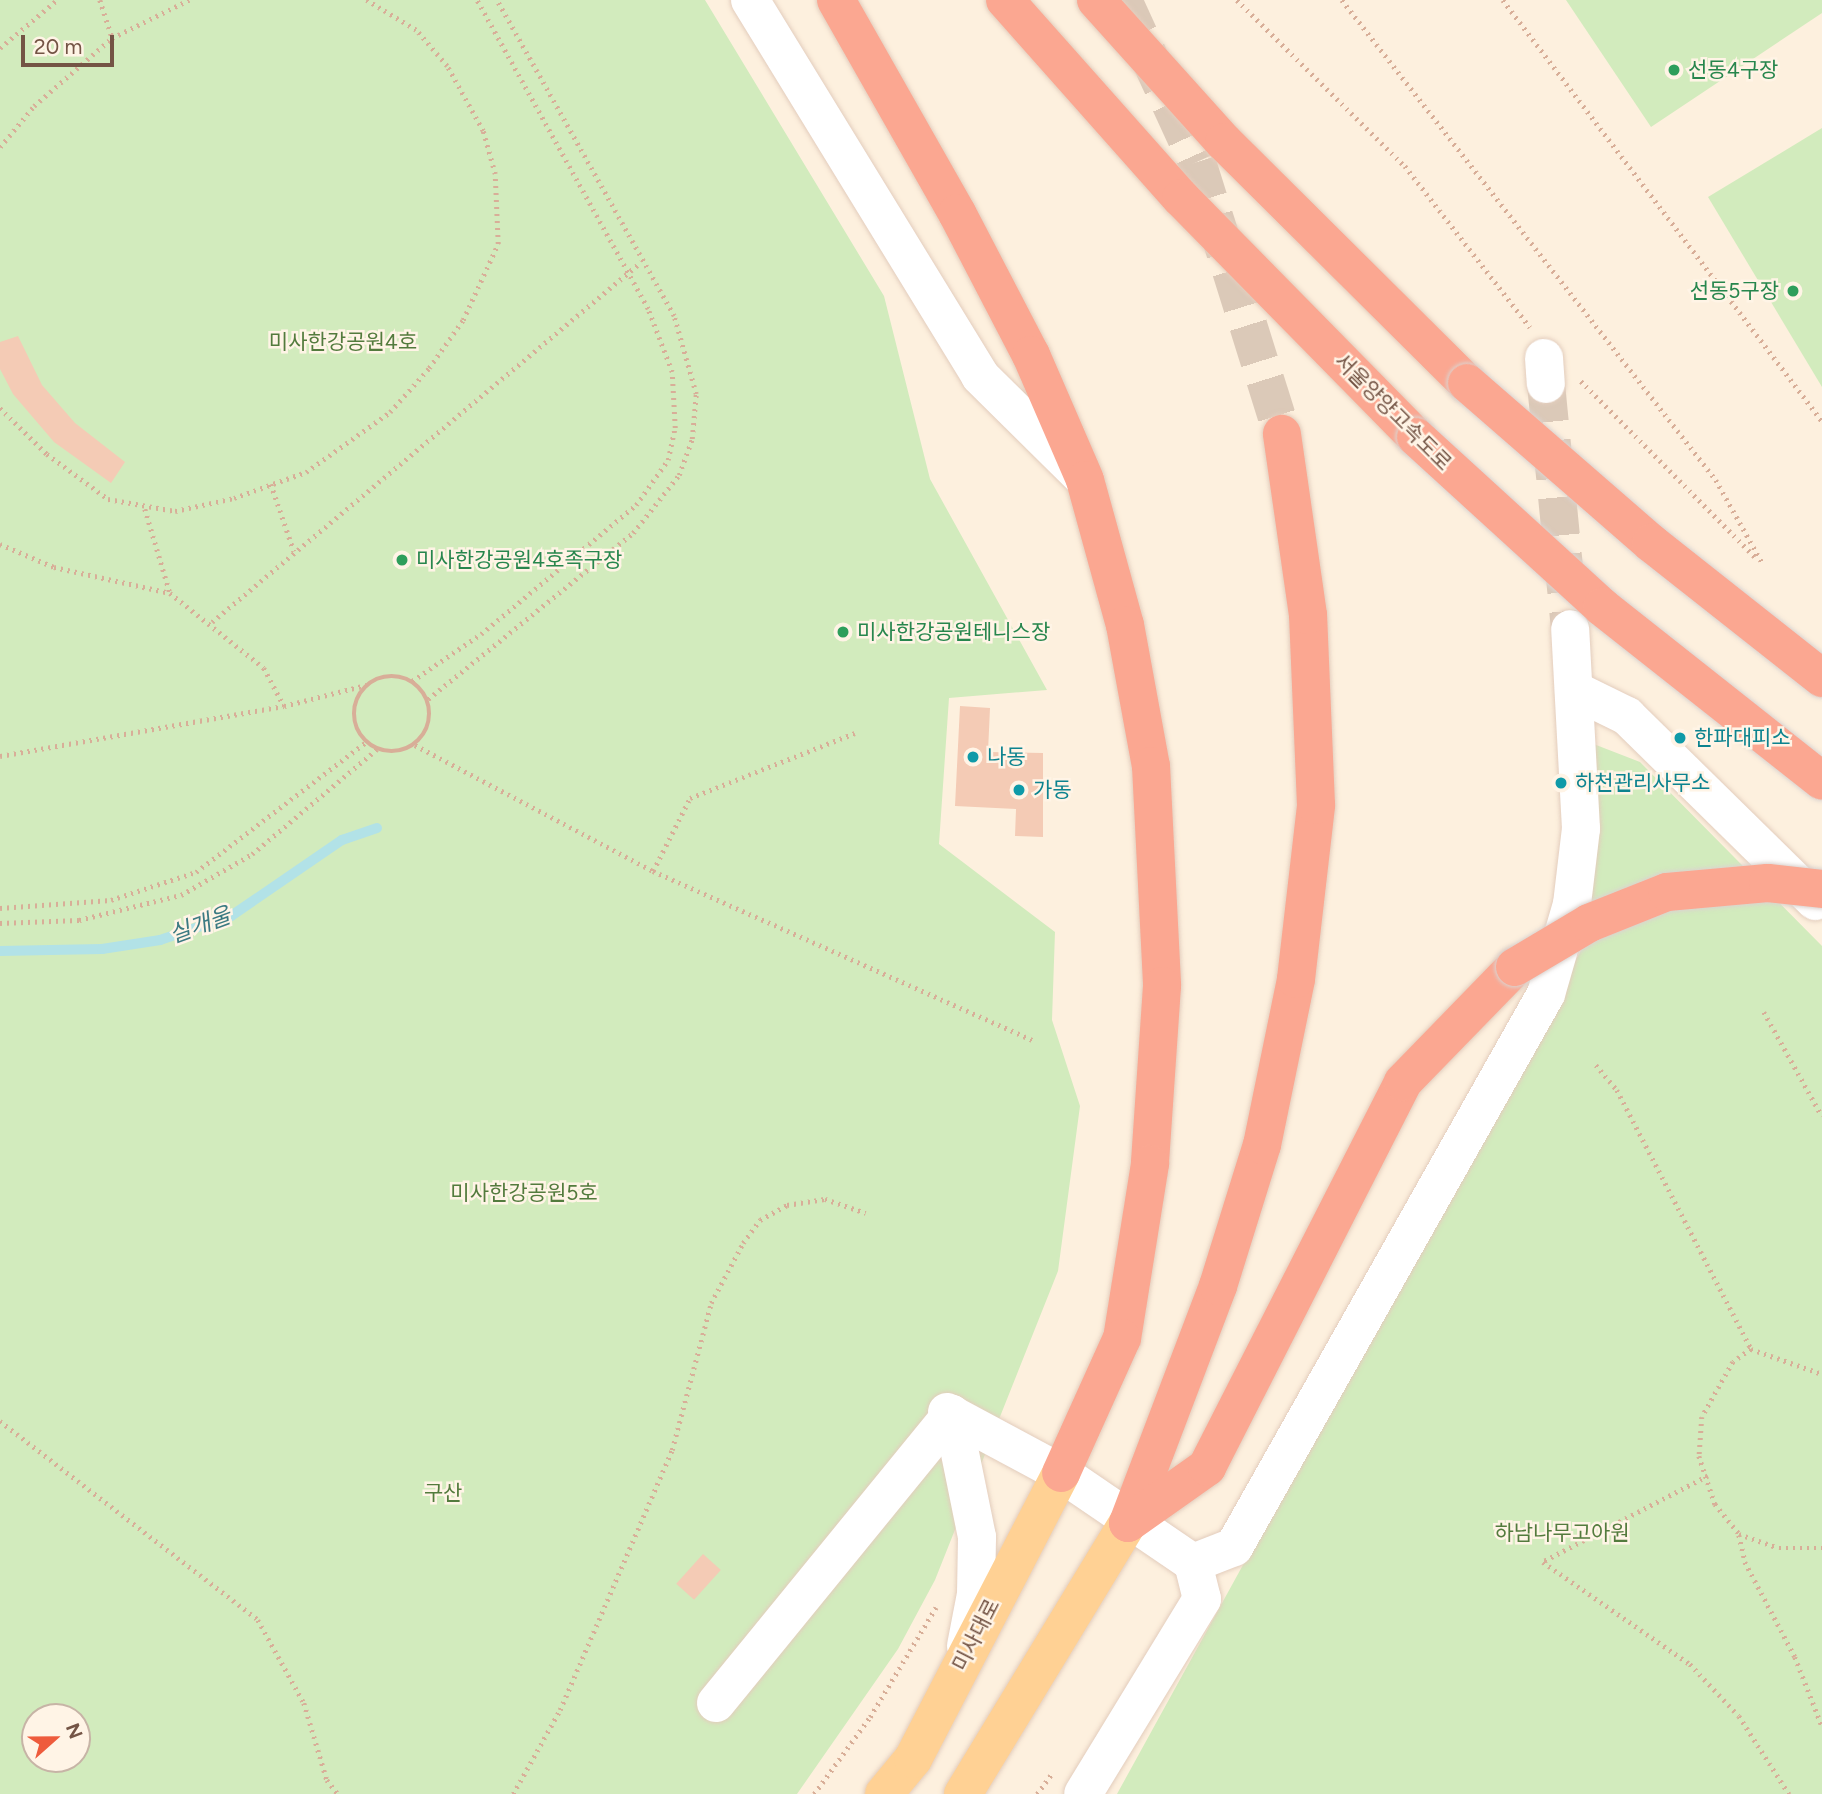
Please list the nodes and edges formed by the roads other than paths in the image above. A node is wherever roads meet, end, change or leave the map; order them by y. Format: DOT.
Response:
graph roads {
  1 [pos="750,0"];
  2 [pos="836,0"];
  3 [pos="1006,0"];
  4 [pos="1096,0"];
  5 [pos="1282,434"];
  6 [pos="1085,480"];
  7 [pos="1570,629"];
  8 [pos="1822,678"];
  9 [pos="1574,690"];
  10 [pos="1822,780"];
  11 [pos="1822,889"];
  12 [pos="1822,907"];
  13 [pos="949,1413"];
  14 [pos="1060,1472"];
  15 [pos="1128,1523"];
  16 [pos="1193,1563"];
  17 [pos="963,1659"];
  18 [pos="716,1703"];
  19 [pos="884,1794"];
  20 [pos="963,1794"];
  21 [pos="1083,1794"];
  1 -- 6 [label="street"];
  2 -- 6 [label="highway"];
  3 -- 10 [label="highway, 서울양양고속도로, bridge"];
  4 -- 8 [label="highway, bridge"];
  5 -- 15 [label="highway"];
  6 -- 14 [label="highway"];
  7 -- 9 [label="street"];
  9 -- 12 [label="street"];
  9 -- 16 [label="street"];
  11 -- 15 [label="highway, bridge"];
  13 -- 14 [label="street"];
  13 -- 17 [label="street"];
  13 -- 18 [label="street"];
  14 -- 15 [label="street"];
  14 -- 17 [label="main road, 미사대로"];
  15 -- 16 [label="street"];
  15 -- 20 [label="main road"];
  16 -- 21 [label="street"];
  17 -- 19 [label="main road, 미사대로"];
}
